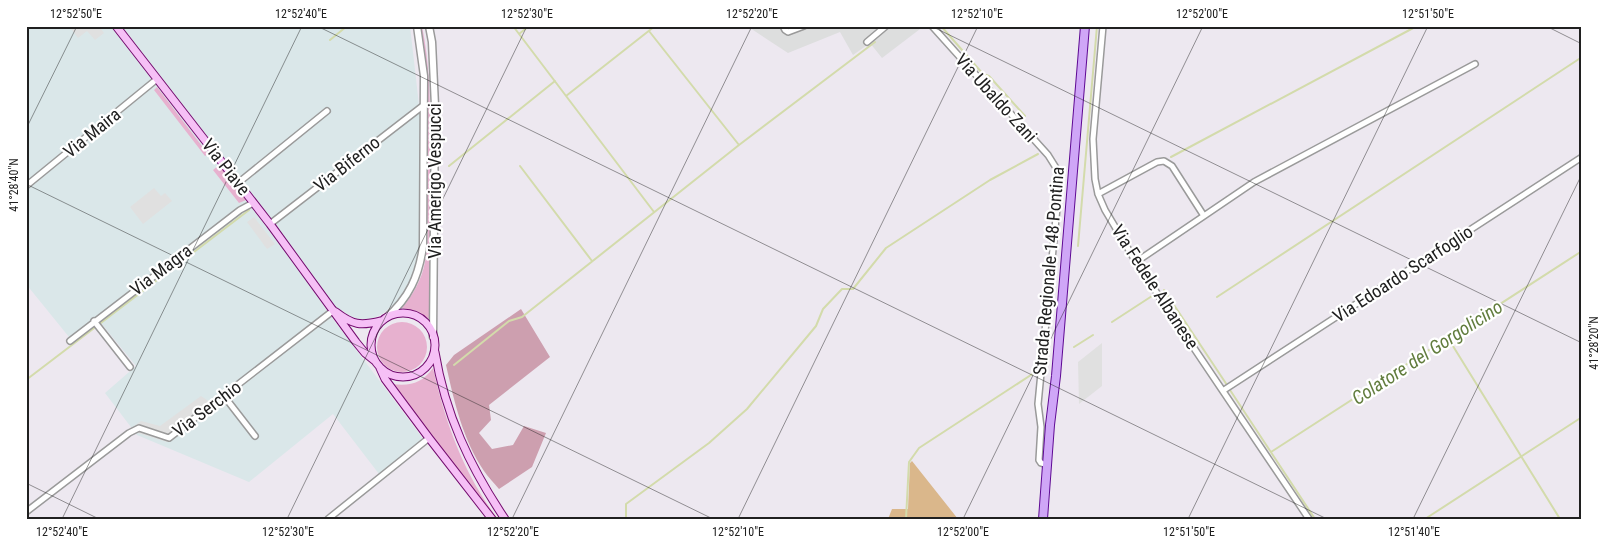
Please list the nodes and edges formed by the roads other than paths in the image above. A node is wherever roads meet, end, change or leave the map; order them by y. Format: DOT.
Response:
graph roads {
  1 [pos="116,26"];
  2 [pos="417,26"];
  3 [pos="429,26"];
  4 [pos="783,26"];
  5 [pos="804,26"];
  6 [pos="886,26"];
  7 [pos="932,26"];
  8 [pos="1085,26"];
  9 [pos="1103,26"];
  10 [pos="867,42"];
  11 [pos="1476,64"];
  12 [pos="157,79"];
  13 [pos="424,105"];
  14 [pos="327,111"];
  15 [pos="1582,157"];
  16 [pos="238,183"];
  17 [pos="26,186"];
  18 [pos="1098,194"];
  19 [pos="253,203"];
  20 [pos="1204,216"];
  21 [pos="270,224"];
  22 [pos="1136,262"];
  23 [pos="334,310"];
  24 [pos="384,320"];
  25 [pos="94,321"];
  26 [pos="433,337"];
  27 [pos="70,340"];
  28 [pos="434,348"];
  29 [pos="375,360"];
  30 [pos="130,367"];
  31 [pos="380,368"];
  32 [pos="1224,390"];
  33 [pos="224,396"];
  34 [pos="255,436"];
  35 [pos="429,438"];
  36 [pos="1047,465"];
  37 [pos="26,512"];
  38 [pos="328,519"];
  39 [pos="492,519"];
  40 [pos="505,519"];
  41 [pos="1043,519"];
  42 [pos="1309,519"];
  1 -- 12 [label="main road, Via Piave"];
  2 -- 13 [label="street, Via Amerigo Vespucci"];
  3 -- 26 [label="street, Via Amerigo Vespucci"];
  4 -- 5 [label="street"];
  6 -- 10 [label="street"];
  7 -- 36 [label="street, Via Ubaldo Zani"];
  8 -- 36 [label="main road, Strada Regionale 148 Pontina"];
  9 -- 18 [label="street, Via Fedele Albanese"];
  11 -- 20 [label="street"];
  12 -- 16 [label="main road, Via Piave"];
  12 -- 17 [label="street, Via Maira"];
  13 -- 21 [label="street, Via Biferno"];
  13 -- 24 [label="street, Via Amerigo Vespucci"];
  14 -- 16 [label="street"];
  15 -- 32 [label="street, Via Edoardo Scarfoglio"];
  16 -- 19 [label="main road, Via Piave"];
  18 -- 20 [label="street"];
  18 -- 22 [label="street, Via Fedele Albanese"];
  19 -- 21 [label="main road, Via Piave"];
  19 -- 25 [label="street, Via Magra"];
  20 -- 22 [label="street"];
  21 -- 23 [label="main road, Via Piave"];
  22 -- 32 [label="street, Via Fedele Albanese"];
  23 -- 24 [label="main road, Via Piave"];
  23 -- 29 [label="main road, Via Piave"];
  23 -- 33 [label="street, Via Serchio"];
  24 -- 26 [label="main road"];
  24 -- 29 [label="main road"];
  25 -- 27 [label="street, Via Magra"];
  25 -- 30 [label="street"];
  26 -- 28 [label="main road"];
  28 -- 31 [label="main road"];
  28 -- 40 [label="main road"];
  29 -- 31 [label="main road"];
  31 -- 35 [label="main road"];
  32 -- 42 [label="street, Via Fedele Albanese"];
  33 -- 34 [label="street"];
  33 -- 37 [label="street, Via Serchio"];
  35 -- 38 [label="street"];
  35 -- 39 [label="main road"];
  36 -- 41 [label="main road, Strada Regionale 148 Pontina"];
}
